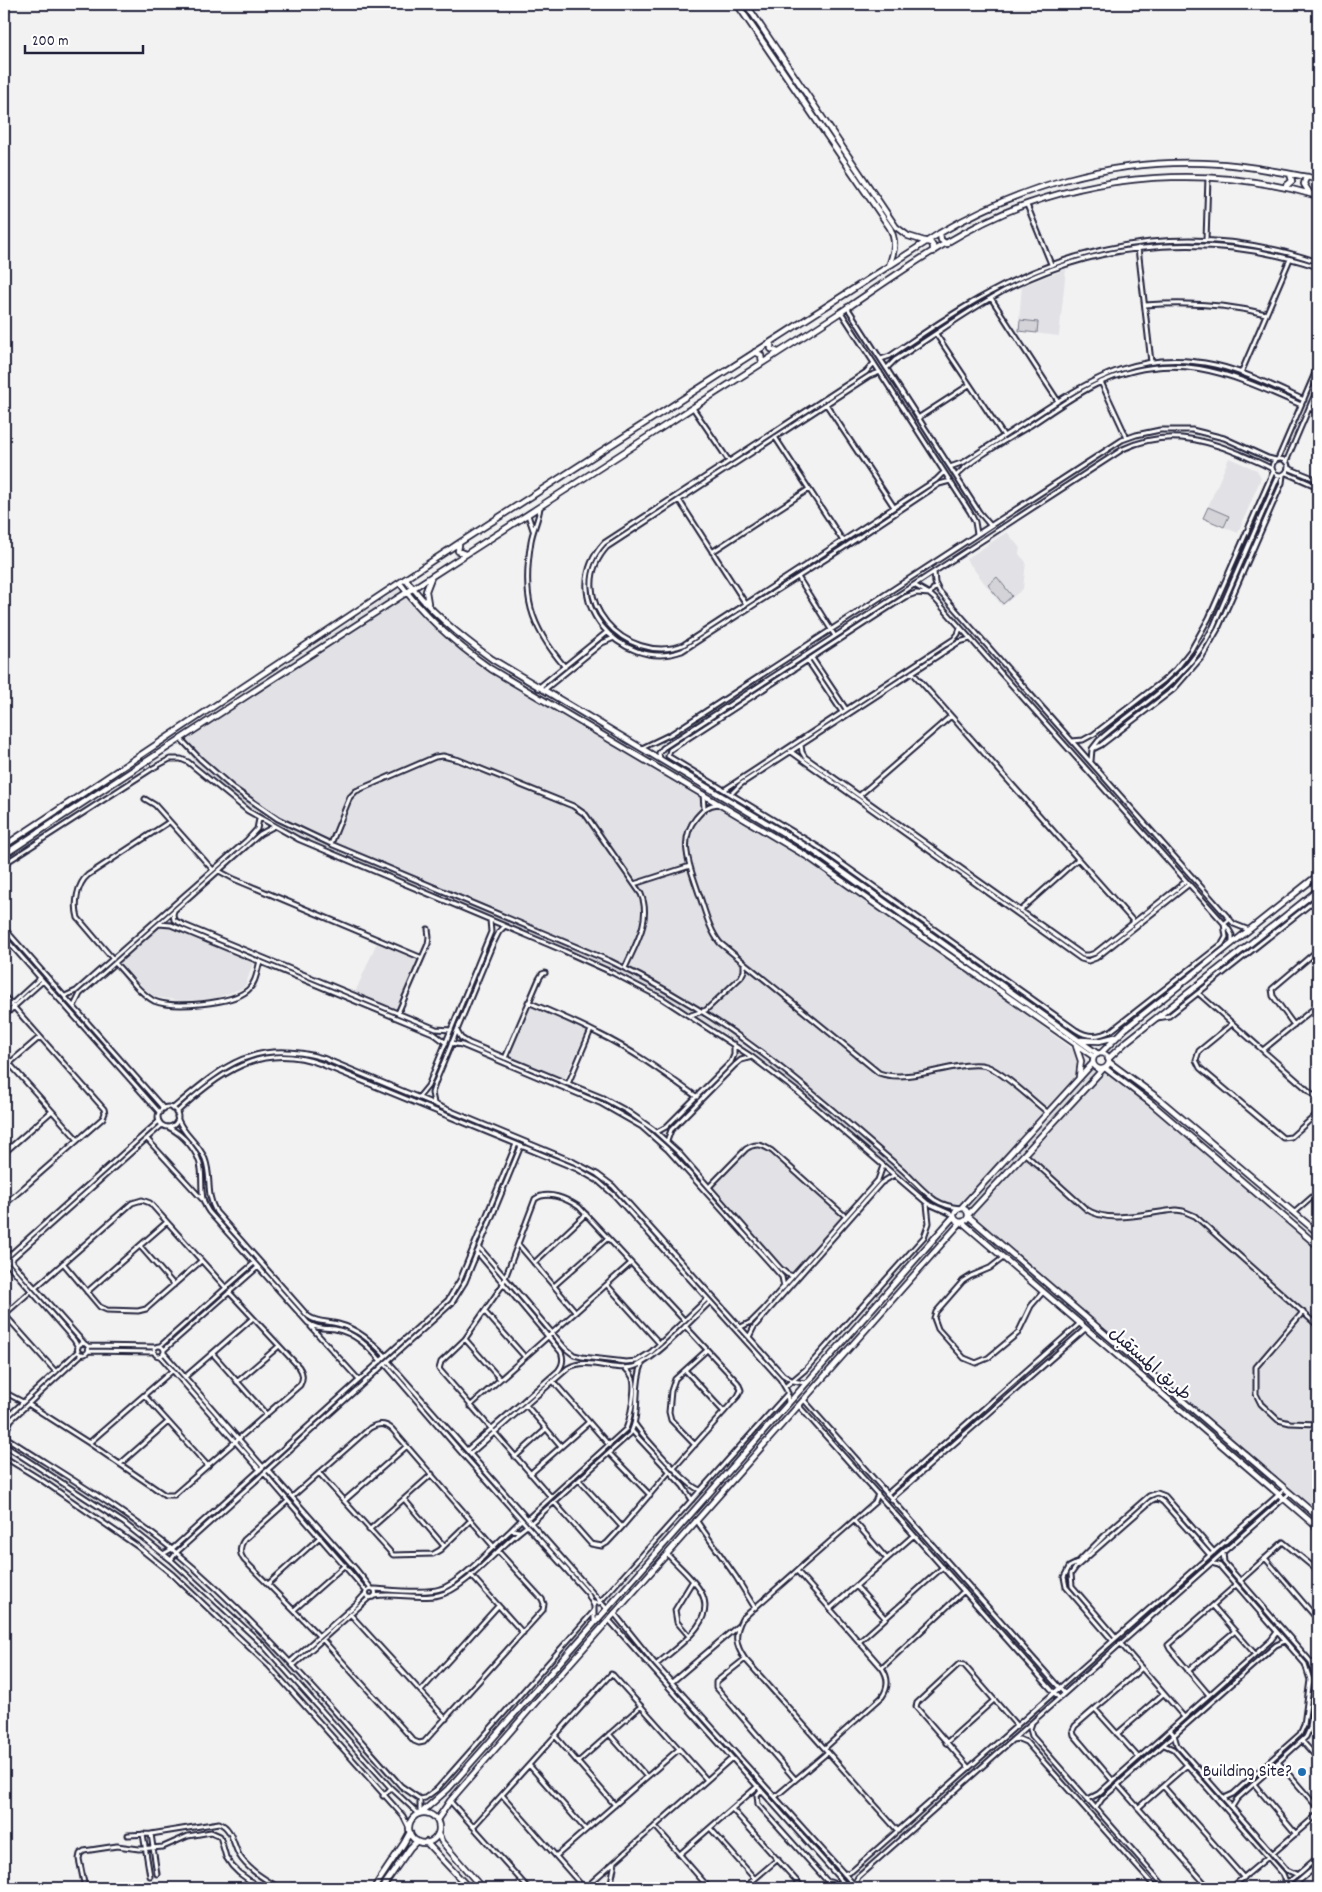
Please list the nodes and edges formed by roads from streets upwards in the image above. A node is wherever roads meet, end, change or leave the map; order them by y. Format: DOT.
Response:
graph roads {
  1 [pos="737,4"];
  2 [pos="746,4"];
  3 [pos="1290,174"];
  4 [pos="1208,177"];
  5 [pos="1308,177"];
  6 [pos="1318,180"];
  7 [pos="1285,186"];
  8 [pos="1310,193"];
  9 [pos="1318,196"];
  10 [pos="1026,204"];
  11 [pos="940,233"];
  12 [pos="1206,240"];
  13 [pos="928,241"];
  14 [pos="947,244"];
  15 [pos="1106,248"];
  16 [pos="1138,248"];
  17 [pos="933,252"];
  18 [pos="1107,254"];
  19 [pos="1302,256"];
  20 [pos="1290,258"];
  21 [pos="1300,261"];
  22 [pos="1318,262"];
  23 [pos="1051,264"];
  24 [pos="889,266"];
  25 [pos="1318,267"];
  26 [pos="999,288"];
  27 [pos="1002,292"];
  28 [pos="991,298"];
  29 [pos="1145,305"];
  30 [pos="847,308"];
  31 [pos="841,312"];
  32 [pos="1266,314"];
  33 [pos="936,334"];
  34 [pos="867,338"];
  35 [pos="771,342"];
  36 [pos="860,342"];
  37 [pos="910,343"];
  38 [pos="914,349"];
  39 [pos="755,352"];
  40 [pos="778,352"];
  41 [pos="881,359"];
  42 [pos="1151,362"];
  43 [pos="762,363"];
  44 [pos="874,363"];
  45 [pos="1135,366"];
  46 [pos="1318,366"];
  47 [pos="887,368"];
  48 [pos="1136,371"];
  49 [pos="880,372"];
  50 [pos="1241,373"];
  51 [pos="1101,382"];
  52 [pos="969,385"];
  53 [pos="1318,388"];
  54 [pos="1068,395"];
  55 [pos="1071,399"];
  56 [pos="1304,400"];
  57 [pos="1058,401"];
  58 [pos="1312,403"];
  59 [pos="826,404"];
  60 [pos="1302,405"];
  61 [pos="1318,406"];
  62 [pos="693,407"];
  63 [pos="810,408"];
  64 [pos="1309,408"];
  65 [pos="813,412"];
  66 [pos="1318,412"];
  67 [pos="918,418"];
  68 [pos="1004,436"];
  69 [pos="774,437"];
  70 [pos="932,438"];
  71 [pos="1127,438"];
  72 [pos="1286,441"];
  73 [pos="925,442"];
  74 [pos="1293,445"];
  75 [pos="1250,450"];
  76 [pos="976,454"];
  77 [pos="1247,457"];
  78 [pos="979,458"];
  79 [pos="1277,459"];
  80 [pos="729,461"];
  81 [pos="1286,462"];
  82 [pos="950,467"];
  83 [pos="1288,468"];
  84 [pos="1272,470"];
  85 [pos="944,472"];
  86 [pos="1283,474"];
  87 [pos="956,476"];
  88 [pos="1318,480"];
  89 [pos="950,481"];
  90 [pos="1318,487"];
  91 [pos="1266,488"];
  92 [pos="809,489"];
  93 [pos="1272,491"];
  94 [pos="1040,493"];
  95 [pos="1044,499"];
  96 [pos="679,500"];
  97 [pos="540,507"];
  98 [pos="894,507"];
  99 [pos="976,508"];
  100 [pos="970,512"];
  101 [pos="528,515"];
  102 [pos="990,525"];
  103 [pos="533,531"];
  104 [pos="977,534"];
  105 [pos="841,542"];
  106 [pos="459,543"];
  107 [pos="843,548"];
  108 [pos="952,550"];
  109 [pos="712,552"];
  110 [pos="465,554"];
  111 [pos="956,557"];
  112 [pos="934,572"];
  113 [pos="434,574"];
  114 [pos="791,575"];
  115 [pos="406,579"];
  116 [pos="796,579"];
  117 [pos="400,583"];
  118 [pos="586,583"];
  119 [pos="592,583"];
  120 [pos="913,585"];
  121 [pos="413,588"];
  122 [pos="937,588"];
  123 [pos="406,592"];
  124 [pos="930,594"];
  125 [pos="746,604"];
  126 [pos="428,605"];
  127 [pos="883,605"];
  128 [pos="887,610"];
  129 [pos="960,628"];
  130 [pos="831,630"];
  131 [pos="706,631"];
  132 [pos="607,632"];
  133 [pos="708,636"];
  134 [pos="835,636"];
  135 [pos="614,638"];
  136 [pos="970,639"];
  137 [pos="596,641"];
  138 [pos="599,645"];
  139 [pos="303,648"];
  140 [pos="937,650"];
  141 [pos="940,654"];
  142 [pos="306,656"];
  143 [pos="812,658"];
  144 [pos="285,660"];
  145 [pos="808,661"];
  146 [pos="565,666"];
  147 [pos="290,667"];
  148 [pos="785,669"];
  149 [pos="912,672"];
  150 [pos="789,674"];
  151 [pos="538,688"];
  152 [pos="544,691"];
  153 [pos="846,709"];
  154 [pos="842,712"];
  155 [pos="950,716"];
  156 [pos="672,734"];
  157 [pos="1094,734"];
  158 [pos="180,738"];
  159 [pos="676,740"];
  160 [pos="1099,740"];
  161 [pos="1072,741"];
  162 [pos="801,745"];
  163 [pos="642,749"];
  164 [pos="1092,749"];
  165 [pos="790,752"];
  166 [pos="200,759"];
  167 [pos="661,760"];
  168 [pos="807,761"];
  169 [pos="1091,762"];
  170 [pos="195,766"];
  171 [pos="724,790"];
  172 [pos="703,794"];
  173 [pos="731,794"];
  174 [pos="1120,794"];
  175 [pos="860,795"];
  176 [pos="145,799"];
  177 [pos="1113,800"];
  178 [pos="718,804"];
  179 [pos="704,808"];
  180 [pos="52,813"];
  181 [pos="751,813"];
  182 [pos="63,816"];
  183 [pos="260,819"];
  184 [pos="762,819"];
  185 [pos="747,820"];
  186 [pos="169,822"];
  187 [pos="758,826"];
  188 [pos="273,827"];
  189 [pos="24,832"];
  190 [pos="34,835"];
  191 [pos="247,840"];
  192 [pos="250,844"];
  193 [pos="330,844"];
  194 [pos="4,846"];
  195 [pos="934,849"];
  196 [pos="932,853"];
  197 [pos="355,854"];
  198 [pos="4,855"];
  199 [pos="1078,859"];
  200 [pos="352,863"];
  201 [pos="4,864"];
  202 [pos="690,866"];
  203 [pos="213,870"];
  204 [pos="219,871"];
  205 [pos="1318,876"];
  206 [pos="1185,882"];
  207 [pos="634,884"];
  208 [pos="1188,885"];
  209 [pos="1318,890"];
  210 [pos="1318,898"];
  211 [pos="1021,910"];
  212 [pos="174,911"];
  213 [pos="1230,919"];
  214 [pos="490,920"];
  215 [pos="1134,922"];
  216 [pos="159,924"];
  217 [pos="1224,924"];
  218 [pos="184,925"];
  219 [pos="505,926"];
  220 [pos="4,928"];
  221 [pos="537,929"];
  222 [pos="182,930"];
  223 [pos="428,930"];
  224 [pos="1249,930"];
  225 [pos="4,937"];
  226 [pos="533,938"];
  227 [pos="486,944"];
  228 [pos="1232,944"];
  229 [pos="492,946"];
  230 [pos="1318,950"];
  231 [pos="422,958"];
  232 [pos="114,961"];
  233 [pos="260,961"];
  234 [pos="744,963"];
  235 [pos="625,968"];
  236 [pos="545,974"];
  237 [pos="42,979"];
  238 [pos="81,986"];
  239 [pos="84,990"];
  240 [pos="1198,993"];
  241 [pos="4,996"];
  242 [pos="65,996"];
  243 [pos="528,1002"];
  244 [pos="1318,1005"];
  245 [pos="12,1006"];
  246 [pos="74,1006"];
  247 [pos="4,1010"];
  248 [pos="398,1013"];
  249 [pos="4,1016"];
  250 [pos="690,1016"];
  251 [pos="704,1016"];
  252 [pos="1157,1018"];
  253 [pos="1048,1022"];
  254 [pos="1232,1024"];
  255 [pos="1294,1024"];
  256 [pos="433,1028"];
  257 [pos="1126,1028"];
  258 [pos="451,1030"];
  259 [pos="592,1030"];
  260 [pos="457,1031"];
  261 [pos="431,1032"];
  262 [pos="40,1037"];
  263 [pos="1117,1037"];
  264 [pos="1078,1039"];
  265 [pos="1071,1041"];
  266 [pos="1126,1042"];
  267 [pos="446,1043"];
  268 [pos="470,1043"];
  269 [pos="451,1044"];
  270 [pos="734,1044"];
  271 [pos="468,1048"];
  272 [pos="1262,1050"];
  273 [pos="1097,1055"];
  274 [pos="752,1057"];
  275 [pos="505,1058"];
  276 [pos="1109,1060"];
  277 [pos="9,1063"];
  278 [pos="1093,1063"];
  279 [pos="729,1064"];
  280 [pos="4,1068"];
  281 [pos="346,1068"];
  282 [pos="732,1068"];
  283 [pos="1104,1068"];
  284 [pos="344,1073"];
  285 [pos="1078,1078"];
  286 [pos="568,1084"];
  287 [pos="428,1086"];
  288 [pos="433,1088"];
  289 [pos="578,1088"];
  290 [pos="576,1093"];
  291 [pos="419,1097"];
  292 [pos="697,1097"];
  293 [pos="1158,1098"];
  294 [pos="1318,1099"];
  295 [pos="434,1104"];
  296 [pos="1152,1104"];
  297 [pos="164,1109"];
  298 [pos="172,1109"];
  299 [pos="52,1110"];
  300 [pos="1047,1112"];
  301 [pos="160,1113"];
  302 [pos="1318,1113"];
  303 [pos="177,1115"];
  304 [pos="161,1123"];
  305 [pos="671,1123"];
  306 [pos="675,1126"];
  307 [pos="168,1127"];
  308 [pos="657,1132"];
  309 [pos="147,1139"];
  310 [pos="78,1140"];
  311 [pos="668,1142"];
  312 [pos="516,1144"];
  313 [pos="521,1146"];
  314 [pos="4,1153"];
  315 [pos="1025,1154"];
  316 [pos="574,1162"];
  317 [pos="883,1165"];
  318 [pos="571,1166"];
  319 [pos="894,1175"];
  320 [pos="878,1180"];
  321 [pos="881,1183"];
  322 [pos="709,1187"];
  323 [pos="1318,1192"];
  324 [pos="4,1196"];
  325 [pos="203,1200"];
  326 [pos="8,1202"];
  327 [pos="927,1203"];
  328 [pos="4,1206"];
  329 [pos="961,1208"];
  330 [pos="1294,1213"];
  331 [pos="586,1214"];
  332 [pos="845,1216"];
  333 [pos="954,1216"];
  334 [pos="968,1216"];
  335 [pos="167,1222"];
  336 [pos="962,1222"];
  337 [pos="988,1233"];
  338 [pos="1318,1233"];
  339 [pos="608,1238"];
  340 [pos="982,1240"];
  341 [pos="242,1241"];
  342 [pos="238,1244"];
  343 [pos="517,1244"];
  344 [pos="140,1246"];
  345 [pos="1318,1246"];
  346 [pos="479,1247"];
  347 [pos="477,1252"];
  348 [pos="4,1253"];
  349 [pos="1003,1258"];
  350 [pos="679,1259"];
  351 [pos="6,1261"];
  352 [pos="201,1261"];
  353 [pos="674,1262"];
  354 [pos="63,1263"];
  355 [pos="254,1263"];
  356 [pos="534,1263"];
  357 [pos="631,1263"];
  358 [pos="258,1267"];
  359 [pos="780,1271"];
  360 [pos="793,1276"];
  361 [pos="505,1278"];
  362 [pos="503,1283"];
  363 [pos="607,1284"];
  364 [pos="174,1285"];
  365 [pos="554,1286"];
  366 [pos="784,1287"];
  367 [pos="35,1288"];
  368 [pos="226,1288"];
  369 [pos="32,1291"];
  370 [pos="87,1292"];
  371 [pos="229,1292"];
  372 [pos="1043,1292"];
  373 [pos="291,1297"];
  374 [pos="287,1300"];
  375 [pos="708,1300"];
  376 [pos="485,1312"];
  377 [pos="576,1312"];
  378 [pos="1303,1312"];
  379 [pos="4,1315"];
  380 [pos="253,1318"];
  381 [pos="684,1320"];
  382 [pos="753,1320"];
  383 [pos="308,1323"];
  384 [pos="757,1324"];
  385 [pos="1080,1324"];
  386 [pos="685,1326"];
  387 [pos="1318,1326"];
  388 [pos="740,1328"];
  389 [pos="1085,1329"];
  390 [pos="552,1333"];
  391 [pos="548,1337"];
  392 [pos="749,1338"];
  393 [pos="465,1339"];
  394 [pos="84,1343"];
  395 [pos="660,1344"];
  396 [pos="88,1346"];
  397 [pos="279,1346"];
  398 [pos="158,1347"];
  399 [pos="78,1349"];
  400 [pos="707,1350"];
  401 [pos="89,1351"];
  402 [pos="154,1352"];
  403 [pos="163,1353"];
  404 [pos="82,1354"];
  405 [pos="213,1354"];
  406 [pos="386,1356"];
  407 [pos="525,1357"];
  408 [pos="381,1361"];
  409 [pos="387,1362"];
  410 [pos="642,1364"];
  411 [pos="1032,1366"];
  412 [pos="626,1368"];
  413 [pos="172,1370"];
  414 [pos="685,1370"];
  415 [pos="1036,1371"];
  416 [pos="56,1372"];
  417 [pos="185,1377"];
  418 [pos="500,1379"];
  419 [pos="359,1380"];
  420 [pos="793,1381"];
  421 [pos="238,1382"];
  422 [pos="553,1382"];
  423 [pos="805,1384"];
  424 [pos="786,1386"];
  425 [pos="4,1392"];
  426 [pos="788,1393"];
  427 [pos="144,1395"];
  428 [pos="804,1400"];
  429 [pos="23,1402"];
  430 [pos="788,1403"];
  431 [pos="28,1404"];
  432 [pos="470,1406"];
  433 [pos="526,1406"];
  434 [pos="799,1406"];
  435 [pos="724,1412"];
  436 [pos="266,1414"];
  437 [pos="4,1420"];
  438 [pos="168,1422"];
  439 [pos="589,1422"];
  440 [pos="634,1422"];
  441 [pos="1318,1424"];
  442 [pos="491,1429"];
  443 [pos="546,1429"];
  444 [pos="632,1431"];
  445 [pos="494,1433"];
  446 [pos="5,1437"];
  447 [pos="237,1440"];
  448 [pos="90,1443"];
  449 [pos="4,1445"];
  450 [pos="609,1445"];
  451 [pos="695,1445"];
  452 [pos="407,1446"];
  453 [pos="561,1446"];
  454 [pos="654,1447"];
  455 [pos="939,1449"];
  456 [pos="467,1450"];
  457 [pos="651,1450"];
  458 [pos="609,1453"];
  459 [pos="470,1454"];
  460 [pos="943,1454"];
  461 [pos="4,1457"];
  462 [pos="515,1457"];
  463 [pos="120,1464"];
  464 [pos="208,1466"];
  465 [pos="262,1468"];
  466 [pos="674,1468"];
  467 [pos="268,1470"];
  468 [pos="866,1470"];
  469 [pos="669,1472"];
  470 [pos="264,1473"];
  471 [pos="320,1473"];
  472 [pos="432,1474"];
  473 [pos="530,1474"];
  474 [pos="861,1475"];
  475 [pos="579,1480"];
  476 [pos="496,1484"];
  477 [pos="692,1486"];
  478 [pos="492,1487"];
  479 [pos="701,1490"];
  480 [pos="687,1491"];
  481 [pos="1287,1491"];
  482 [pos="878,1494"];
  483 [pos="887,1494"];
  484 [pos="650,1495"];
  485 [pos="1279,1495"];
  486 [pos="292,1497"];
  487 [pos="551,1497"];
  488 [pos="404,1499"];
  489 [pos="891,1499"];
  490 [pos="1283,1499"];
  491 [pos="692,1500"];
  492 [pos="288,1501"];
  493 [pos="344,1501"];
  494 [pos="884,1501"];
  495 [pos="554,1502"];
  496 [pos="875,1502"];
  497 [pos="1318,1517"];
  498 [pos="527,1519"];
  499 [pos="686,1519"];
  500 [pos="471,1520"];
  501 [pos="521,1520"];
  502 [pos="696,1520"];
  503 [pos="854,1522"];
  504 [pos="1188,1522"];
  505 [pos="531,1523"];
  506 [pos="692,1525"];
  507 [pos="1115,1525"];
  508 [pos="1185,1525"];
  509 [pos="527,1526"];
  510 [pos="622,1527"];
  511 [pos="1318,1528"];
  512 [pos="1119,1529"];
  513 [pos="369,1530"];
  514 [pos="511,1530"];
  515 [pos="519,1532"];
  516 [pos="914,1535"];
  517 [pos="320,1537"];
  518 [pos="444,1546"];
  519 [pos="494,1547"];
  520 [pos="554,1549"];
  521 [pos="172,1550"];
  522 [pos="498,1551"];
  523 [pos="1214,1552"];
  524 [pos="1223,1552"];
  525 [pos="176,1553"];
  526 [pos="550,1553"];
  527 [pos="163,1554"];
  528 [pos="666,1554"];
  529 [pos="1210,1555"];
  530 [pos="1265,1558"];
  531 [pos="887,1559"];
  532 [pos="171,1560"];
  533 [pos="1210,1563"];
  534 [pos="345,1566"];
  535 [pos="1227,1566"];
  536 [pos="943,1567"];
  537 [pos="1223,1570"];
  538 [pos="797,1571"];
  539 [pos="1318,1571"];
  540 [pos="471,1576"];
  541 [pos="1240,1581"];
  542 [pos="692,1582"];
  543 [pos="268,1584"];
  544 [pos="1236,1585"];
  545 [pos="856,1586"];
  546 [pos="372,1589"];
  547 [pos="964,1591"];
  548 [pos="366,1592"];
  549 [pos="372,1597"];
  550 [pos="593,1602"];
  551 [pos="600,1602"];
  552 [pos="986,1604"];
  553 [pos="498,1606"];
  554 [pos="1213,1606"];
  555 [pos="606,1608"];
  556 [pos="755,1608"];
  557 [pos="830,1609"];
  558 [pos="980,1609"];
  559 [pos="294,1610"];
  560 [pos="594,1611"];
  561 [pos="614,1613"];
  562 [pos="352,1615"];
  563 [pos="886,1618"];
  564 [pos="609,1619"];
  565 [pos="1318,1619"];
  566 [pos="594,1624"];
  567 [pos="738,1626"];
  568 [pos="1235,1631"];
  569 [pos="628,1632"];
  570 [pos="1277,1632"];
  571 [pos="523,1633"];
  572 [pos="319,1636"];
  573 [pos="624,1636"];
  574 [pos="689,1636"];
  575 [pos="1116,1637"];
  576 [pos="323,1640"];
  577 [pos="1112,1640"];
  578 [pos="1285,1641"];
  579 [pos="860,1642"];
  580 [pos="1120,1643"];
  581 [pos="1255,1654"];
  582 [pos="745,1659"];
  583 [pos="1318,1660"];
  584 [pos="1311,1662"];
  585 [pos="292,1664"];
  586 [pos="656,1664"];
  587 [pos="882,1668"];
  588 [pos="1142,1668"];
  589 [pos="1318,1669"];
  590 [pos="1188,1671"];
  591 [pos="1315,1673"];
  592 [pos="672,1682"];
  593 [pos="1060,1688"];
  594 [pos="421,1691"];
  595 [pos="1054,1693"];
  596 [pos="1064,1693"];
  597 [pos="1163,1694"];
  598 [pos="1209,1695"];
  599 [pos="1059,1698"];
  600 [pos="994,1700"];
  601 [pos="1308,1700"];
  602 [pos="1313,1701"];
  603 [pos="641,1706"];
  604 [pos="1095,1709"];
  605 [pos="1184,1717"];
  606 [pos="446,1719"];
  607 [pos="1032,1722"];
  608 [pos="1017,1726"];
  609 [pos="1170,1730"];
  610 [pos="610,1734"];
  611 [pos="1117,1734"];
  612 [pos="1174,1735"];
  613 [pos="555,1736"];
  614 [pos="1012,1740"];
  615 [pos="1302,1741"];
  616 [pos="946,1743"];
  617 [pos="1163,1745"];
  618 [pos="1177,1745"];
  619 [pos="825,1748"];
  620 [pos="679,1749"];
  621 [pos="1173,1749"];
  622 [pos="828,1752"];
  623 [pos="732,1758"];
  624 [pos="1139,1758"];
  625 [pos="1318,1759"];
  626 [pos="578,1762"];
  627 [pos="1278,1762"];
  628 [pos="1056,1763"];
  629 [pos="529,1765"];
  630 [pos="1187,1765"];
  631 [pos="969,1768"];
  632 [pos="1050,1768"];
  633 [pos="647,1777"];
  634 [pos="707,1780"];
  635 [pos="796,1780"];
  636 [pos="1113,1780"];
  637 [pos="1254,1784"];
  638 [pos="1118,1785"];
  639 [pos="758,1786"];
  640 [pos="1163,1786"];
  641 [pos="391,1788"];
  642 [pos="761,1790"];
  643 [pos="1098,1794"];
  644 [pos="502,1795"];
  645 [pos="383,1796"];
  646 [pos="775,1797"];
  647 [pos="1224,1798"];
  648 [pos="420,1799"];
  649 [pos="1088,1799"];
  650 [pos="1102,1799"];
  651 [pos="450,1801"];
  652 [pos="614,1805"];
  653 [pos="1232,1807"];
  654 [pos="1096,1808"];
  655 [pos="1138,1808"];
  656 [pos="1318,1808"];
  657 [pos="732,1809"];
  658 [pos="786,1810"];
  659 [pos="782,1813"];
  660 [pos="420,1814"];
  661 [pos="1318,1814"];
  662 [pos="437,1820"];
  663 [pos="473,1826"];
  664 [pos="655,1826"];
  665 [pos="710,1828"];
  666 [pos="409,1830"];
  667 [pos="586,1830"];
  668 [pos="898,1831"];
  669 [pos="143,1834"];
  670 [pos="151,1834"];
  671 [pos="438,1834"];
  672 [pos="1296,1834"];
  673 [pos="128,1835"];
  674 [pos="417,1841"];
  675 [pos="426,1842"];
  676 [pos="153,1848"];
  677 [pos="146,1849"];
  678 [pos="680,1854"];
  679 [pos="1272,1854"];
  680 [pos="556,1856"];
  681 [pos="1268,1857"];
  682 [pos="1318,1857"];
  683 [pos="393,1860"];
  684 [pos="778,1860"];
  685 [pos="615,1861"];
  686 [pos="399,1863"];
  687 [pos="1318,1865"];
  688 [pos="1152,1872"];
  689 [pos="1285,1872"];
  690 [pos="157,1874"];
  691 [pos="844,1874"];
  692 [pos="1298,1874"];
  693 [pos="150,1876"];
  694 [pos="1146,1878"];
  695 [pos="1244,1878"];
  696 [pos="755,1879"];
  697 [pos="842,1882"];
  698 [pos="1287,1884"];
  699 [pos="856,1887"];
  700 [pos="85,1888"];
  701 [pos="260,1888"];
  702 [pos="279,1888"];
  703 [pos="374,1888"];
  704 [pos="382,1888"];
  705 [pos="469,1888"];
  706 [pos="482,1888"];
  707 [pos="528,1888"];
  708 [pos="584,1888"];
  709 [pos="610,1888"];
  710 [pos="709,1888"];
  711 [pos="744,1888"];
  712 [pos="803,1888"];
  713 [pos="848,1888"];
  714 [pos="1156,1888"];
  715 [pos="1166,1888"];
  716 [pos="1209,1888"];
  717 [pos="1231,1888"];
  718 [pos="1282,1888"];
  719 [pos="1291,1888"];
  1 -- 24 [label="street"];
  2 -- 13 [label="street"];
  3 -- 5 [label="street"];
  3 -- 7 [label="street"];
  3 -- 11 [label="street"];
  4 -- 7 [label="street"];
  4 -- 10 [label="street"];
  4 -- 12 [label="street"];
  5 -- 6 [label="street"];
  5 -- 8 [label="street"];
  7 -- 8 [label="street"];
  8 -- 9 [label="street"];
  10 -- 14 [label="street"];
  10 -- 23 [label="street"];
  11 -- 13 [label="street"];
  11 -- 14 [label="street"];
  12 -- 15 [label="street"];
  12 -- 19 [label="street"];
  13 -- 17 [label="street"];
  13 -- 24 [label="street"];
  14 -- 17 [label="street"];
  15 -- 18 [label="street"];
  15 -- 23 [label="street"];
  16 -- 18 [label="street"];
  16 -- 20 [label="street"];
  16 -- 29 [label="street"];
  17 -- 30 [label="street"];
  18 -- 27 [label="street"];
  19 -- 21 [label="street"];
  19 -- 22 [label="street"];
  20 -- 21 [label="street"];
  20 -- 32 [label="street"];
  21 -- 25 [label="street"];
  23 -- 26 [label="street"];
  24 -- 35 [label="street"];
  26 -- 27 [label="street"];
  26 -- 37 [label="street"];
  27 -- 28 [label="street"];
  28 -- 33 [label="street"];
  28 -- 57 [label="street"];
  29 -- 32 [label="street"];
  29 -- 42 [label="street"];
  30 -- 31 [label="street"];
  30 -- 34 [label="street"];
  31 -- 36 [label="street"];
  31 -- 40 [label="street"];
  32 -- 50 [label="street"];
  33 -- 38 [label="street"];
  33 -- 52 [label="street"];
  34 -- 36 [label="street"];
  34 -- 41 [label="street"];
  35 -- 39 [label="street"];
  35 -- 40 [label="street"];
  36 -- 44 [label="street"];
  37 -- 38 [label="street"];
  37 -- 41 [label="street"];
  38 -- 47 [label="street"];
  39 -- 43 [label="street"];
  39 -- 106 [label="street"];
  40 -- 43 [label="street"];
  41 -- 47 [label="street"];
  42 -- 45 [label="street"];
  42 -- 50 [label="street"];
  43 -- 62 [label="street"];
  44 -- 49 [label="street"];
  44 -- 63 [label="street"];
  45 -- 48 [label="street"];
  45 -- 54 [label="street"];
  46 -- 56 [label="street"];
  47 -- 67 [label="street"];
  48 -- 51 [label="street"];
  48 -- 60 [label="street"];
  49 -- 59 [label="street"];
  49 -- 73 [label="street"];
  50 -- 56 [label="street"];
  51 -- 55 [label="street"];
  51 -- 71 [label="street"];
  52 -- 67 [label="street"];
  52 -- 68 [label="street"];
  53 -- 58 [label="street"];
  54 -- 55 [label="street"];
  54 -- 57 [label="street"];
  55 -- 78 [label="street"];
  56 -- 60 [label="street"];
  57 -- 68 [label="street"];
  58 -- 61 [label="street"];
  58 -- 64 [label="street"];
  59 -- 65 [label="street"];
  59 -- 98 [label="street"];
  60 -- 72 [label="street"];
  62 -- 80 [label="street"];
  62 -- 97 [label="street"];
  63 -- 65 [label="street"];
  63 -- 80 [label="street"];
  64 -- 66 [label="street"];
  64 -- 74 [label="street"];
  65 -- 69 [label="street"];
  67 -- 70 [label="street"];
  68 -- 76 [label="street"];
  69 -- 92 [label="street"];
  69 -- 96 [label="street"];
  70 -- 73 [label="street"];
  70 -- 82 [label="street"];
  71 -- 75 [label="street"];
  71 -- 94 [label="street"];
  72 -- 74 [label="street"];
  72 -- 79 [label="street"];
  73 -- 85 [label="street"];
  74 -- 81 [label="street"];
  75 -- 77 [label="street"];
  75 -- 79 [label="street"];
  76 -- 78 [label="street"];
  76 -- 82 [label="street"];
  77 -- 84 [label="street"];
  77 -- 95 [label="street"];
  78 -- 87 [label="street"];
  79 -- 81 [label="street"];
  79 -- 84 [label="street"];
  80 -- 118 [label="street"];
  81 -- 83 [label="street"];
  82 -- 87 [label="street"];
  83 -- 86 [label="street"];
  83 -- 88 [label="street"];
  84 -- 86 [label="street"];
  84 -- 91 [label="street"];
  85 -- 89 [label="street"];
  85 -- 98 [label="street"];
  86 -- 90 [label="street"];
  86 -- 93 [label="street"];
  86 -- 164 [label="street"];
  87 -- 99 [label="street"];
  89 -- 100 [label="street"];
  89 -- 107 [label="street"];
  91 -- 93 [label="street"];
  91 -- 157 [label="street"];
  92 -- 105 [label="street"];
  92 -- 109 [label="street"];
  93 -- 160 [label="street"];
  94 -- 95 [label="street"];
  94 -- 102 [label="street"];
  95 -- 111 [label="street"];
  96 -- 109 [label="street"];
  96 -- 119 [label="street"];
  97 -- 101 [label="street"];
  97 -- 103 [label="street"];
  98 -- 105 [label="street"];
  99 -- 100 [label="street"];
  99 -- 102 [label="street"];
  100 -- 104 [label="street"];
  101 -- 103 [label="street"];
  101 -- 110 [label="street"];
  102 -- 104 [label="street"];
  103 -- 146 [label="street"];
  104 -- 108 [label="street"];
  105 -- 107 [label="street"];
  105 -- 114 [label="street"];
  106 -- 110 [label="street"];
  106 -- 115 [label="street"];
  107 -- 116 [label="street"];
  108 -- 111 [label="street"];
  108 -- 130 [label="street"];
  109 -- 125 [label="street"];
  110 -- 113 [label="street"];
  111 -- 112 [label="street"];
  112 -- 120 [label="street"];
  112 -- 122 [label="street"];
  113 -- 121 [label="street"];
  113 -- 126 [label="street"];
  114 -- 116 [label="street"];
  114 -- 125 [label="street"];
  115 -- 117 [label="street"];
  115 -- 121 [label="street"];
  116 -- 130 [label="street"];
  116 -- 133 [label="street"];
  117 -- 123 [label="street"];
  117 -- 139 [label="street"];
  118 -- 119 [label="street"];
  118 -- 132 [label="street"];
  119 -- 131 [label="street"];
  120 -- 124 [label="street"];
  120 -- 127 [label="street"];
  121 -- 123 [label="street"];
  121 -- 126 [label="street"];
  122 -- 124 [label="street"];
  122 -- 161 [label="street"];
  123 -- 142 [label="street"];
  123 -- 172 [label="street"];
  124 -- 128 [label="street"];
  124 -- 129 [label="street"];
  125 -- 131 [label="street"];
  126 -- 151 [label="street"];
  127 -- 128 [label="street"];
  127 -- 134 [label="street"];
  128 -- 143 [label="street"];
  129 -- 136 [label="street"];
  129 -- 140 [label="street"];
  130 -- 134 [label="street"];
  130 -- 156 [label="street"];
  131 -- 133 [label="street"];
  132 -- 135 [label="street"];
  132 -- 137 [label="street"];
  133 -- 135 [label="street"];
  134 -- 148 [label="street"];
  135 -- 138 [label="street"];
  136 -- 141 [label="street"];
  136 -- 177 [label="street"];
  137 -- 138 [label="street"];
  137 -- 146 [label="street"];
  138 -- 152 [label="street"];
  139 -- 142 [label="street"];
  139 -- 144 [label="street"];
  140 -- 141 [label="street"];
  140 -- 153 [label="street"];
  141 -- 149 [label="street"];
  142 -- 147 [label="street"];
  143 -- 145 [label="street"];
  143 -- 153 [label="street"];
  144 -- 147 [label="street"];
  144 -- 180 [label="street"];
  145 -- 150 [label="street"];
  145 -- 154 [label="street"];
  146 -- 151 [label="street"];
  147 -- 158 [label="street"];
  148 -- 150 [label="street"];
  148 -- 159 [label="street"];
  149 -- 155 [label="street"];
  149 -- 162 [label="street"];
  150 -- 171 [label="street"];
  151 -- 152 [label="street"];
  152 -- 163 [label="street"];
  153 -- 154 [label="street"];
  154 -- 171 [label="street"];
  155 -- 175 [label="street"];
  155 -- 199 [label="street"];
  156 -- 159 [label="street"];
  156 -- 163 [label="street"];
  157 -- 160 [label="street"];
  157 -- 161 [label="street"];
  158 -- 166 [label="street"];
  158 -- 182 [label="street"];
  159 -- 167 [label="street"];
  160 -- 164 [label="street"];
  161 -- 169 [label="street"];
  162 -- 165 [label="street"];
  162 -- 168 [label="street"];
  163 -- 167 [label="street"];
  164 -- 169 [label="street"];
  165 -- 168 [label="street"];
  165 -- 173 [label="street"];
  166 -- 170 [label="street"];
  166 -- 193 [label="street"];
  167 -- 181 [label="street"];
  168 -- 175 [label="street"];
  168 -- 196 [label="street"];
  169 -- 174 [label="street"];
  170 -- 183 [label="street"];
  170 -- 201 [label="street"];
  171 -- 173 [label="street"];
  172 -- 178 [label="street"];
  172 -- 179 [label="street"];
  173 -- 217 [label="street"];
  174 -- 177 [label="street"];
  174 -- 213 [label="street"];
  175 -- 195 [label="street"];
  176 -- 186 [label="street"];
  177 -- 206 [label="street"];
  178 -- 179 [label="street"];
  178 -- 185 [label="street"];
  179 -- 202 [label="street"];
  180 -- 182 [label="street"];
  180 -- 189 [label="street"];
  181 -- 184 [label="street"];
  181 -- 185 [label="street"];
  182 -- 190 [label="street"];
  183 -- 188 [label="street"];
  183 -- 191 [label="street"];
  184 -- 187 [label="street"];
  184 -- 253 [label="street"];
  185 -- 187 [label="street"];
  186 -- 203 [label="street"];
  186 -- 232 [label="street"];
  187 -- 253 [label="street"];
  188 -- 192 [label="street"];
  188 -- 200 [label="street"];
  189 -- 190 [label="street"];
  189 -- 194 [label="street"];
  190 -- 198 [label="street"];
  191 -- 192 [label="street"];
  191 -- 203 [label="street"];
  192 -- 204 [label="street"];
  193 -- 197 [label="street"];
  193 -- 207 [label="street"];
  195 -- 196 [label="street"];
  195 -- 211 [label="street"];
  196 -- 208 [label="street"];
  197 -- 200 [label="street"];
  197 -- 221 [label="street"];
  199 -- 211 [label="street"];
  199 -- 215 [label="street"];
  200 -- 214 [label="street"];
  202 -- 207 [label="street"];
  202 -- 234 [label="street"];
  203 -- 232 [label="street"];
  204 -- 212 [label="street"];
  204 -- 231 [label="street"];
  205 -- 224 [label="street"];
  206 -- 208 [label="street"];
  206 -- 215 [label="street"];
  207 -- 235 [label="street"];
  208 -- 217 [label="street"];
  209 -- 252 [label="street"];
  210 -- 240 [label="street"];
  211 -- 215 [label="street"];
  212 -- 216 [label="street"];
  212 -- 218 [label="street"];
  213 -- 217 [label="street"];
  213 -- 224 [label="street"];
  214 -- 219 [label="street"];
  214 -- 227 [label="street"];
  216 -- 222 [label="street"];
  216 -- 232 [label="street"];
  217 -- 228 [label="street"];
  218 -- 222 [label="street"];
  218 -- 248 [label="street"];
  219 -- 226 [label="street"];
  219 -- 229 [label="street"];
  220 -- 242 [label="street"];
  221 -- 226 [label="street"];
  221 -- 235 [label="street"];
  222 -- 233 [label="street"];
  223 -- 231 [label="street"];
  224 -- 228 [label="street"];
  225 -- 237 [label="street"];
  226 -- 250 [label="street"];
  227 -- 229 [label="street"];
  227 -- 258 [label="street"];
  228 -- 257 [label="street"];
  229 -- 260 [label="street"];
  230 -- 255 [label="street"];
  231 -- 248 [label="street"];
  232 -- 233 [label="street"];
  232 -- 238 [label="street"];
  232 -- 239 [label="street"];
  233 -- 261 [label="street"];
  234 -- 251 [label="street"];
  234 -- 300 [label="street"];
  235 -- 251 [label="street"];
  236 -- 243 [label="street"];
  237 -- 245 [label="street"];
  237 -- 301 [label="street"];
  238 -- 239 [label="street"];
  238 -- 242 [label="street"];
  239 -- 246 [label="street"];
  240 -- 252 [label="street"];
  240 -- 254 [label="street"];
  241 -- 245 [label="street"];
  242 -- 246 [label="street"];
  243 -- 259 [label="street"];
  243 -- 275 [label="street"];
  244 -- 255 [label="street"];
  245 -- 247 [label="street"];
  245 -- 249 [label="street"];
  245 -- 262 [label="street"];
  246 -- 297 [label="street"];
  248 -- 256 [label="street"];
  250 -- 251 [label="street"];
  250 -- 251 [label="street"];
  251 -- 270 [label="street"];
  251 -- 329 [label="street"];
  252 -- 266 [label="street"];
  253 -- 264 [label="street"];
  253 -- 265 [label="street"];
  254 -- 272 [label="street"];
  254 -- 302 [label="street"];
  255 -- 272 [label="street"];
  256 -- 258 [label="street"];
  256 -- 261 [label="street"];
  257 -- 263 [label="street"];
  257 -- 266 [label="street"];
  258 -- 267 [label="street"];
  259 -- 286 [label="street"];
  259 -- 292 [label="street"];
  260 -- 268 [label="street"];
  260 -- 269 [label="street"];
  261 -- 267 [label="street"];
  262 -- 277 [label="street"];
  262 -- 310 [label="street"];
  263 -- 264 [label="street"];
  263 -- 273 [label="street"];
  264 -- 273 [label="street"];
  265 -- 273 [label="street"];
  265 -- 285 [label="street"];
  266 -- 276 [label="street"];
  267 -- 287 [label="street"];
  268 -- 271 [label="street"];
  268 -- 275 [label="street"];
  269 -- 271 [label="street"];
  269 -- 288 [label="street"];
  270 -- 274 [label="street"];
  270 -- 279 [label="street"];
  271 -- 290 [label="street"];
  272 -- 294 [label="street"];
  273 -- 276 [label="street"];
  273 -- 278 [label="street"];
  274 -- 282 [label="street"];
  274 -- 317 [label="street"];
  275 -- 286 [label="street"];
  276 -- 283 [label="street"];
  276 -- 293 [label="street"];
  277 -- 280 [label="street"];
  277 -- 299 [label="street"];
  278 -- 283 [label="street"];
  278 -- 285 [label="street"];
  279 -- 282 [label="street"];
  279 -- 292 [label="street"];
  281 -- 284 [label="street"];
  281 -- 291 [label="street"];
  281 -- 298 [label="street"];
  282 -- 306 [label="street"];
  283 -- 296 [label="street"];
  283 -- 315 [label="street"];
  284 -- 303 [label="street"];
  284 -- 312 [label="street"];
  285 -- 300 [label="street"];
  286 -- 289 [label="street"];
  287 -- 288 [label="street"];
  287 -- 291 [label="street"];
  288 -- 295 [label="street"];
  289 -- 290 [label="street"];
  289 -- 308 [label="street"];
  290 -- 359 [label="street"];
  291 -- 295 [label="street"];
  292 -- 305 [label="street"];
  293 -- 296 [label="street"];
  293 -- 330 [label="street"];
  295 -- 316 [label="street"];
  296 -- 345 [label="street"];
  297 -- 298 [label="street"];
  297 -- 301 [label="street"];
  298 -- 303 [label="street"];
  299 -- 310 [label="street"];
  299 -- 314 [label="street"];
  300 -- 329 [label="street"];
  301 -- 304 [label="street"];
  303 -- 307 [label="street"];
  303 -- 341 [label="street"];
  304 -- 307 [label="street"];
  304 -- 309 [label="street"];
  304 -- 351 [label="street"];
  305 -- 306 [label="street"];
  305 -- 308 [label="street"];
  306 -- 311 [label="street"];
  307 -- 325 [label="street"];
  308 -- 311 [label="street"];
  309 -- 325 [label="street"];
  309 -- 351 [label="street"];
  310 -- 326 [label="street"];
  311 -- 322 [label="street"];
  312 -- 313 [label="street"];
  312 -- 406 [label="street"];
  313 -- 318 [label="street"];
  313 -- 346 [label="street"];
  315 -- 334 [label="street"];
  315 -- 378 [label="street"];
  316 -- 318 [label="street"];
  316 -- 350 [label="street"];
  317 -- 319 [label="street"];
  317 -- 320 [label="street"];
  318 -- 353 [label="street"];
  319 -- 321 [label="street"];
  319 -- 327 [label="street"];
  320 -- 321 [label="street"];
  320 -- 332 [label="street"];
  321 -- 384 [label="street"];
  322 -- 332 [label="street"];
  322 -- 359 [label="street"];
  323 -- 330 [label="street"];
  324 -- 326 [label="street"];
  325 -- 342 [label="street"];
  326 -- 328 [label="street"];
  327 -- 333 [label="street"];
  327 -- 420 [label="street"];
  329 -- 333 [label="street"];
  329 -- 334 [label="street"];
  330 -- 338 [label="street"];
  331 -- 339 [label="street"];
  331 -- 343 [label="street"];
  331 -- 356 [label="street"];
  332 -- 360 [label="street"];
  333 -- 336 [label="street"];
  333 -- 423 [label="street"];
  334 -- 336 [label="street"];
  334 -- 337 [label="street, طريق المستقبل"];
  335 -- 344 [label="street"];
  335 -- 352 [label="street"];
  335 -- 354 [label="street"];
  336 -- 340 [label="street, طريق المستقبل"];
  336 -- 428 [label="street"];
  337 -- 340 [label="street"];
  337 -- 481 [label="street, طريق المستقبل"];
  339 -- 357 [label="street"];
  339 -- 365 [label="street"];
  340 -- 349 [label="street, طريق المستقبل"];
  341 -- 342 [label="street"];
  341 -- 373 [label="street"];
  342 -- 355 [label="street"];
  343 -- 356 [label="street"];
  343 -- 361 [label="street"];
  344 -- 364 [label="street"];
  344 -- 370 [label="street"];
  346 -- 347 [label="street"];
  346 -- 361 [label="street"];
  347 -- 362 [label="street"];
  347 -- 409 [label="street"];
  348 -- 351 [label="street"];
  349 -- 372 [label="street, طريق المستقبل"];
  349 -- 372 [label="street"];
  350 -- 353 [label="street"];
  350 -- 388 [label="street"];
  351 -- 367 [label="street"];
  351 -- 369 [label="street"];
  352 -- 364 [label="street"];
  352 -- 368 [label="street"];
  353 -- 375 [label="street"];
  354 -- 367 [label="street"];
  354 -- 370 [label="street"];
  355 -- 358 [label="street"];
  355 -- 368 [label="street"];
  356 -- 365 [label="street"];
  357 -- 363 [label="street"];
  357 -- 381 [label="street"];
  358 -- 371 [label="street"];
  358 -- 374 [label="street"];
  359 -- 360 [label="street"];
  359 -- 366 [label="street"];
  360 -- 366 [label="street"];
  361 -- 362 [label="street"];
  361 -- 390 [label="street"];
  362 -- 376 [label="street"];
  362 -- 391 [label="street"];
  363 -- 377 [label="street"];
  363 -- 395 [label="street"];
  364 -- 370 [label="street"];
  365 -- 377 [label="street"];
  366 -- 382 [label="street"];
  367 -- 394 [label="street"];
  368 -- 398 [label="street"];
  369 -- 379 [label="street"];
  369 -- 399 [label="street"];
  371 -- 380 [label="street"];
  371 -- 403 [label="street"];
  372 -- 385 [label="street, طريق المستقبل"];
  373 -- 374 [label="street"];
  373 -- 406 [label="street"];
  374 -- 383 [label="street"];
  375 -- 381 [label="street"];
  375 -- 386 [label="street"];
  375 -- 424 [label="street"];
  376 -- 393 [label="street"];
  376 -- 407 [label="street"];
  377 -- 390 [label="street"];
  378 -- 387 [label="street"];
  378 -- 441 [label="street"];
  379 -- 416 [label="street"];
  380 -- 397 [label="street"];
  380 -- 405 [label="street"];
  381 -- 395 [label="street"];
  382 -- 384 [label="street"];
  382 -- 388 [label="street"];
  383 -- 408 [label="street"];
  383 -- 419 [label="street"];
  384 -- 392 [label="street"];
  385 -- 389 [label="street, طريق المستقبل"];
  385 -- 411 [label="street"];
  386 -- 400 [label="street"];
  386 -- 410 [label="street"];
  388 -- 392 [label="street"];
  389 -- 415 [label="street"];
  389 -- 485 [label="street, طريق المستقبل"];
  390 -- 391 [label="street"];
  390 -- 395 [label="street"];
  391 -- 407 [label="street"];
  391 -- 442 [label="street"];
  392 -- 420 [label="street"];
  393 -- 418 [label="street"];
  393 -- 432 [label="street"];
  394 -- 396 [label="street"];
  394 -- 399 [label="street"];
  396 -- 398 [label="street"];
  396 -- 401 [label="street"];
  397 -- 421 [label="street"];
  397 -- 436 [label="street"];
  398 -- 402 [label="street"];
  398 -- 403 [label="street"];
  399 -- 404 [label="street"];
  399 -- 416 [label="street"];
  400 -- 414 [label="street"];
  400 -- 435 [label="street"];
  401 -- 402 [label="street"];
  401 -- 404 [label="street"];
  402 -- 403 [label="street"];
  403 -- 413 [label="street"];
  403 -- 417 [label="street"];
  404 -- 431 [label="street"];
  405 -- 417 [label="street"];
  405 -- 421 [label="street"];
  406 -- 408 [label="street"];
  407 -- 418 [label="street"];
  408 -- 419 [label="street"];
  409 -- 456 [label="street"];
  409 -- 467 [label="street"];
  409 -- 478 [label="street"];
  410 -- 412 [label="street"];
  410 -- 440 [label="street"];
  411 -- 415 [label="street"];
  411 -- 455 [label="street"];
  412 -- 422 [label="street"];
  412 -- 450 [label="street"];
  413 -- 427 [label="street"];
  413 -- 447 [label="street"];
  414 -- 435 [label="street"];
  414 -- 451 [label="street"];
  415 -- 460 [label="street"];
  416 -- 429 [label="street"];
  417 -- 447 [label="street"];
  418 -- 432 [label="street"];
  419 -- 465 [label="street"];
  420 -- 423 [label="street"];
  420 -- 424 [label="street"];
  421 -- 436 [label="street"];
  422 -- 433 [label="street"];
  422 -- 439 [label="street"];
  423 -- 430 [label="street"];
  424 -- 426 [label="street"];
  425 -- 429 [label="street"];
  426 -- 430 [label="street"];
  426 -- 479 [label="street"];
  427 -- 438 [label="street"];
  427 -- 448 [label="street"];
  428 -- 434 [label="street"];
  428 -- 468 [label="street"];
  429 -- 437 [label="street"];
  430 -- 499 [label="street"];
  431 -- 446 [label="street"];
  431 -- 448 [label="street"];
  432 -- 442 [label="street"];
  433 -- 443 [label="street"];
  433 -- 445 [label="street"];
  434 -- 474 [label="street"];
  434 -- 502 [label="street"];
  435 -- 451 [label="street"];
  436 -- 447 [label="street"];
  438 -- 463 [label="street"];
  438 -- 464 [label="street"];
  439 -- 450 [label="street"];
  439 -- 453 [label="street"];
  440 -- 444 [label="street"];
  440 -- 454 [label="street"];
  442 -- 445 [label="street"];
  442 -- 456 [label="street"];
  443 -- 453 [label="street"];
  443 -- 462 [label="street"];
  444 -- 457 [label="street"];
  444 -- 458 [label="street"];
  445 -- 459 [label="street"];
  445 -- 462 [label="street"];
  446 -- 521 [label="street"];
  447 -- 464 [label="street"];
  447 -- 465 [label="street"];
  448 -- 463 [label="street"];
  449 -- 527 [label="street"];
  450 -- 487 [label="street"];
  451 -- 466 [label="street"];
  452 -- 471 [label="street"];
  452 -- 472 [label="street"];
  452 -- 493 [label="street"];
  453 -- 473 [label="street"];
  454 -- 457 [label="street"];
  454 -- 466 [label="street"];
  455 -- 460 [label="street"];
  455 -- 483 [label="street"];
  456 -- 459 [label="street"];
  457 -- 469 [label="street"];
  458 -- 475 [label="street"];
  458 -- 484 [label="street"];
  459 -- 476 [label="street"];
  460 -- 489 [label="street"];
  461 -- 645 [label="street"];
  462 -- 473 [label="street"];
  463 -- 464 [label="street"];
  465 -- 521 [label="street"];
  466 -- 477 [label="street"];
  467 -- 470 [label="street"];
  467 -- 486 [label="street"];
  468 -- 474 [label="street"];
  468 -- 483 [label="street"];
  469 -- 480 [label="street"];
  469 -- 484 [label="street"];
  470 -- 492 [label="street"];
  470 -- 525 [label="street"];
  471 -- 486 [label="street"];
  471 -- 493 [label="street"];
  472 -- 488 [label="street"];
  472 -- 500 [label="street"];
  473 -- 487 [label="street"];
  474 -- 482 [label="street"];
  475 -- 495 [label="street"];
  475 -- 510 [label="street"];
  476 -- 478 [label="street"];
  476 -- 498 [label="street"];
  477 -- 479 [label="street"];
  477 -- 480 [label="street"];
  478 -- 501 [label="street"];
  479 -- 491 [label="street"];
  480 -- 491 [label="street"];
  481 -- 485 [label="street"];
  481 -- 490 [label="street"];
  481 -- 497 [label="street, طريق المستقبل"];
  482 -- 494 [label="street"];
  482 -- 496 [label="street"];
  483 -- 489 [label="street"];
  484 -- 510 [label="street"];
  485 -- 490 [label="street, طريق المستقبل"];
  485 -- 523 [label="street"];
  486 -- 546 [label="street"];
  487 -- 498 [label="street"];
  488 -- 513 [label="street"];
  488 -- 518 [label="street"];
  489 -- 552 [label="street"];
  490 -- 511 [label="street, طريق المستقبل"];
  490 -- 524 [label="street"];
  491 -- 551 [label="street"];
  492 -- 517 [label="street"];
  492 -- 543 [label="street"];
  493 -- 513 [label="street"];
  494 -- 496 [label="street"];
  494 -- 516 [label="street"];
  495 -- 505 [label="street"];
  495 -- 510 [label="street"];
  496 -- 503 [label="street"];
  498 -- 505 [label="street"];
  499 -- 506 [label="street"];
  499 -- 555 [label="street"];
  500 -- 518 [label="street"];
  500 -- 519 [label="street"];
  501 -- 509 [label="street"];
  501 -- 514 [label="street"];
  502 -- 506 [label="street"];
  502 -- 556 [label="street"];
  503 -- 531 [label="street"];
  503 -- 538 [label="street"];
  504 -- 507 [label="street"];
  504 -- 508 [label="street"];
  504 -- 523 [label="street"];
  505 -- 520 [label="street"];
  506 -- 528 [label="street"];
  507 -- 512 [label="street"];
  507 -- 577 [label="street"];
  508 -- 512 [label="street"];
  508 -- 529 [label="street"];
  509 -- 515 [label="street"];
  509 -- 526 [label="street"];
  512 -- 575 [label="street"];
  513 -- 518 [label="street"];
  514 -- 515 [label="street"];
  514 -- 519 [label="street"];
  515 -- 522 [label="street"];
  516 -- 531 [label="street"];
  516 -- 536 [label="street"];
  517 -- 534 [label="street"];
  517 -- 543 [label="street"];
  519 -- 546 [label="street"];
  520 -- 526 [label="street"];
  520 -- 551 [label="street"];
  521 -- 525 [label="street"];
  521 -- 527 [label="street"];
  522 -- 540 [label="street"];
  522 -- 571 [label="street"];
  523 -- 529 [label="street"];
  524 -- 533 [label="street"];
  524 -- 535 [label="street"];
  525 -- 532 [label="street"];
  525 -- 585 [label="street"];
  526 -- 550 [label="street"];
  527 -- 532 [label="street"];
  528 -- 542 [label="street"];
  528 -- 561 [label="street"];
  529 -- 575 [label="street"];
  530 -- 539 [label="street"];
  530 -- 541 [label="street"];
  530 -- 565 [label="street"];
  531 -- 545 [label="street"];
  532 -- 641 [label="street"];
  533 -- 537 [label="street"];
  533 -- 580 [label="street"];
  534 -- 548 [label="street"];
  534 -- 559 [label="street"];
  535 -- 537 [label="street"];
  535 -- 541 [label="street"];
  536 -- 547 [label="street"];
  536 -- 563 [label="street"];
  537 -- 544 [label="street"];
  538 -- 556 [label="street"];
  538 -- 557 [label="street"];
  540 -- 549 [label="street"];
  540 -- 553 [label="street"];
  541 -- 584 [label="street"];
  542 -- 574 [label="street"];
  542 -- 574 [label="street"];
  543 -- 559 [label="street"];
  544 -- 554 [label="street"];
  544 -- 570 [label="street"];
  545 -- 557 [label="street"];
  545 -- 563 [label="street"];
  546 -- 548 [label="street"];
  546 -- 549 [label="street"];
  547 -- 558 [label="street"];
  547 -- 587 [label="street"];
  548 -- 549 [label="street"];
  548 -- 572 [label="street"];
  549 -- 562 [label="street"];
  550 -- 551 [label="street"];
  550 -- 560 [label="street"];
  551 -- 555 [label="street"];
  552 -- 558 [label="street"];
  552 -- 593 [label="street"];
  553 -- 571 [label="street"];
  553 -- 594 [label="street"];
  554 -- 568 [label="street"];
  554 -- 590 [label="street"];
  555 -- 566 [label="street"];
  556 -- 567 [label="street"];
  557 -- 579 [label="street"];
  558 -- 595 [label="street"];
  559 -- 572 [label="street"];
  560 -- 566 [label="street"];
  560 -- 648 [label="street"];
  561 -- 564 [label="street"];
  561 -- 569 [label="street"];
  562 -- 576 [label="street"];
  562 -- 594 [label="street"];
  563 -- 579 [label="street"];
  564 -- 573 [label="street"];
  564 -- 651 [label="street"];
  566 -- 660 [label="street"];
  567 -- 582 [label="street"];
  567 -- 592 [label="street"];
  568 -- 581 [label="street"];
  568 -- 590 [label="street"];
  569 -- 573 [label="street"];
  569 -- 586 [label="street"];
  570 -- 578 [label="street"];
  570 -- 581 [label="street"];
  571 -- 606 [label="street"];
  572 -- 585 [label="street"];
  573 -- 623 [label="street"];
  574 -- 586 [label="street"];
  575 -- 577 [label="street"];
  576 -- 585 [label="street"];
  576 -- 606 [label="street"];
  577 -- 593 [label="street"];
  578 -- 601 [label="street"];
  578 -- 612 [label="street"];
  579 -- 587 [label="street"];
  580 -- 588 [label="street"];
  580 -- 596 [label="street"];
  581 -- 598 [label="street"];
  582 -- 619 [label="street"];
  582 -- 635 [label="street"];
  583 -- 584 [label="street"];
  584 -- 591 [label="street"];
  585 -- 648 [label="street"];
  586 -- 592 [label="street"];
  587 -- 619 [label="street"];
  588 -- 597 [label="street"];
  588 -- 604 [label="street"];
  589 -- 591 [label="street"];
  590 -- 598 [label="street"];
  591 -- 602 [label="street"];
  592 -- 646 [label="street"];
  593 -- 595 [label="street"];
  593 -- 596 [label="street"];
  594 -- 606 [label="street"];
  595 -- 599 [label="street"];
  595 -- 608 [label="street"];
  596 -- 599 [label="street"];
  597 -- 605 [label="street"];
  597 -- 611 [label="street"];
  598 -- 605 [label="street"];
  599 -- 607 [label="street"];
  600 -- 608 [label="street"];
  600 -- 616 [label="street"];
  600 -- 616 [label="street"];
  601 -- 602 [label="street"];
  601 -- 647 [label="street"];
  602 -- 615 [label="street"];
  603 -- 610 [label="street"];
  603 -- 613 [label="street"];
  603 -- 620 [label="street"];
  604 -- 611 [label="street"];
  604 -- 636 [label="street"];
  605 -- 609 [label="street"];
  607 -- 614 [label="street"];
  607 -- 628 [label="street"];
  608 -- 631 [label="street"];
  609 -- 612 [label="street"];
  609 -- 624 [label="street"];
  610 -- 626 [label="street"];
  610 -- 633 [label="street"];
  611 -- 624 [label="street"];
  612 -- 617 [label="street"];
  612 -- 618 [label="street"];
  613 -- 626 [label="street"];
  613 -- 629 [label="street"];
  614 -- 632 [label="street"];
  614 -- 699 [label="street"];
  615 -- 625 [label="street"];
  615 -- 627 [label="street"];
  616 -- 631 [label="street"];
  617 -- 621 [label="street"];
  617 -- 638 [label="street"];
  618 -- 621 [label="street"];
  618 -- 647 [label="street"];
  619 -- 622 [label="street"];
  620 -- 633 [label="street"];
  620 -- 634 [label="street"];
  621 -- 630 [label="street"];
  622 -- 635 [label="street"];
  622 -- 668 [label="street"];
  623 -- 634 [label="street"];
  623 -- 639 [label="street"];
  624 -- 636 [label="street"];
  626 -- 652 [label="street"];
  627 -- 637 [label="street"];
  627 -- 656 [label="street"];
  628 -- 632 [label="street"];
  628 -- 649 [label="street"];
  629 -- 644 [label="street"];
  629 -- 667 [label="street"];
  630 -- 640 [label="street"];
  630 -- 681 [label="street"];
  631 -- 668 [label="street"];
  632 -- 694 [label="street"];
  633 -- 652 [label="street"];
  634 -- 664 [label="street"];
  635 -- 646 [label="street"];
  636 -- 643 [label="street"];
  637 -- 653 [label="street"];
  637 -- 672 [label="street"];
  638 -- 650 [label="street"];
  638 -- 655 [label="street"];
  639 -- 642 [label="street"];
  639 -- 657 [label="street"];
  640 -- 655 [label="street"];
  640 -- 695 [label="street"];
  641 -- 645 [label="street"];
  641 -- 660 [label="street"];
  642 -- 659 [label="street"];
  642 -- 697 [label="street"];
  643 -- 649 [label="street"];
  643 -- 650 [label="street"];
  644 -- 663 [label="street"];
  644 -- 680 [label="street"];
  645 -- 666 [label="street"];
  646 -- 658 [label="street"];
  647 -- 653 [label="street"];
  648 -- 660 [label="street"];
  649 -- 654 [label="street"];
  650 -- 654 [label="street"];
  651 -- 662 [label="street"];
  651 -- 663 [label="street"];
  652 -- 667 [label="street"];
  653 -- 679 [label="street"];
  654 -- 688 [label="street"];
  655 -- 716 [label="street"];
  657 -- 665 [label="street"];
  657 -- 684 [label="street"];
  658 -- 659 [label="street"];
  658 -- 691 [label="street"];
  659 -- 697 [label="street"];
  660 -- 662 [label="street"];
  660 -- 666 [label="street"];
  661 -- 672 [label="street"];
  662 -- 671 [label="street"];
  663 -- 707 [label="street"];
  664 -- 678 [label="street"];
  664 -- 685 [label="street"];
  665 -- 678 [label="street"];
  665 -- 696 [label="street"];
  666 -- 674 [label="street"];
  666 -- 683 [label="street"];
  667 -- 680 [label="street"];
  668 -- 691 [label="street"];
  669 -- 670 [label="street"];
  669 -- 673 [label="street"];
  669 -- 677 [label="street"];
  670 -- 676 [label="street"];
  670 -- 702 [label="street"];
  671 -- 675 [label="street"];
  671 -- 706 [label="street"];
  672 -- 679 [label="street"];
  674 -- 675 [label="street"];
  674 -- 686 [label="street"];
  675 -- 705 [label="street"];
  676 -- 677 [label="street"];
  676 -- 690 [label="street"];
  676 -- 701 [label="street"];
  677 -- 693 [label="street"];
  677 -- 700 [label="street"];
  678 -- 710 [label="street"];
  679 -- 689 [label="street"];
  680 -- 708 [label="street"];
  681 -- 689 [label="street"];
  681 -- 695 [label="street"];
  682 -- 692 [label="street"];
  683 -- 686 [label="street"];
  683 -- 703 [label="street"];
  684 -- 696 [label="street"];
  684 -- 712 [label="street"];
  685 -- 708 [label="street"];
  685 -- 709 [label="street"];
  686 -- 704 [label="street"];
  687 -- 719 [label="street"];
  688 -- 694 [label="street"];
  688 -- 715 [label="street"];
  689 -- 692 [label="street"];
  689 -- 698 [label="street"];
  691 -- 699 [label="street"];
  692 -- 698 [label="street"];
  694 -- 714 [label="street"];
  695 -- 717 [label="street"];
  696 -- 711 [label="street"];
  697 -- 713 [label="street"];
  698 -- 718 [label="street"];
}
